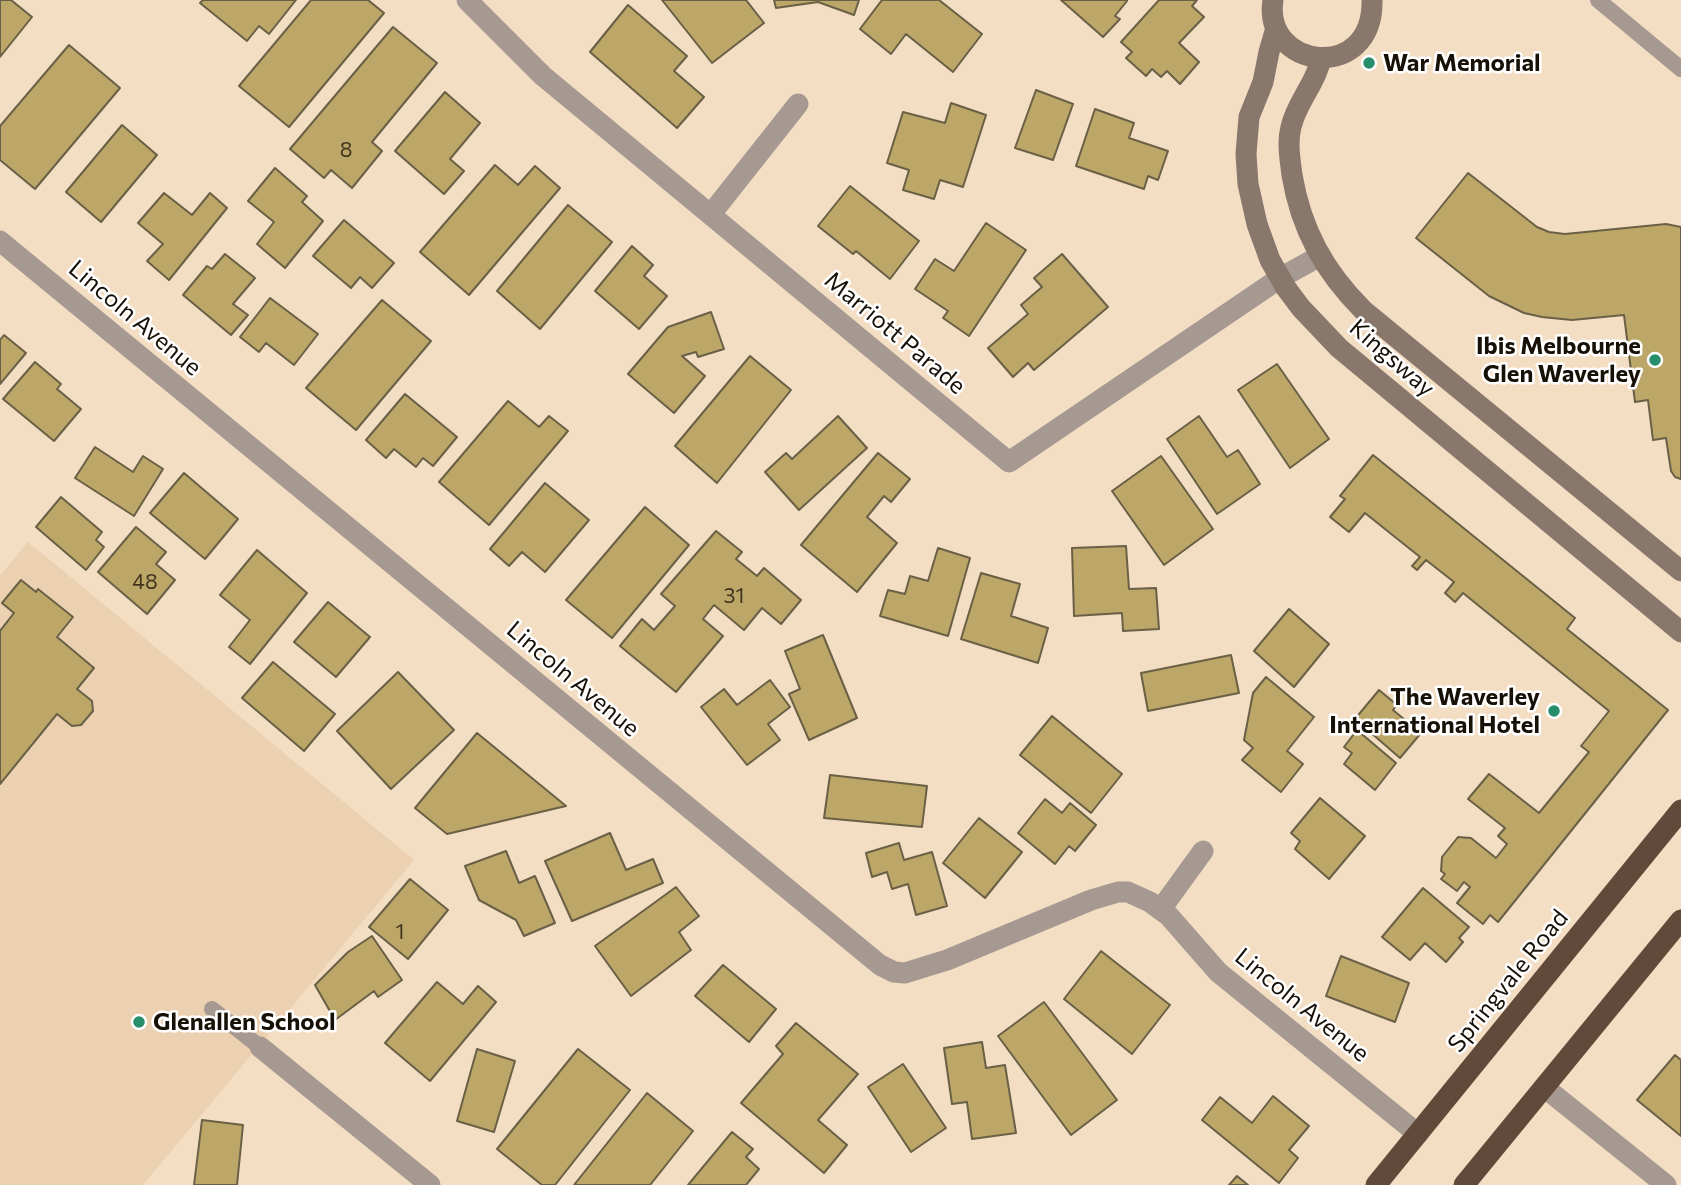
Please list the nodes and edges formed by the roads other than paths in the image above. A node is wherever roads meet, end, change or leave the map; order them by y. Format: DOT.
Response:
graph roads {
  1 [pos="467,0"];
  2 [pos="1273,0"];
  3 [pos="1372,0"];
  4 [pos="1598,0"];
  5 [pos="1276,29"];
  6 [pos="1322,58"];
  7 [pos="1681,69"];
  8 [pos="798,104"];
  9 [pos="711,214"];
  10 [pos="0,240"];
  11 [pos="1320,256"];
  12 [pos="1280,278"];
  13 [pos="1681,571"];
  14 [pos="1681,632"];
  15 [pos="1681,810"];
  16 [pos="1203,851"];
  17 [pos="1161,909"];
  18 [pos="1681,920"];
  19 [pos="212,1009"];
  20 [pos="260,1047"];
  21 [pos="1544,1087"];
  22 [pos="1418,1134"];
  23 [pos="430,1185"];
  24 [pos="1376,1185"];
  25 [pos="1464,1185"];
  26 [pos="1666,1185"];
  1 -- 9 [label="street, Marriott Parade"];
  2 -- 5 [label="street"];
  3 -- 6 [label="street"];
  4 -- 7 [label="lane"];
  5 -- 6 [label="street"];
  5 -- 12 [label="street, Kingsway"];
  6 -- 11 [label="street, Kingsway"];
  8 -- 9 [label="street"];
  9 -- 12 [label="street, Marriott Parade"];
  10 -- 17 [label="street, Lincoln Avenue"];
  11 -- 12 [label="street, Marriott Parade"];
  11 -- 13 [label="street, Kingsway"];
  12 -- 14 [label="street, Kingsway"];
  15 -- 22 [label="highway, Springvale Road"];
  16 -- 17 [label="street"];
  17 -- 22 [label="street, Lincoln Avenue"];
  18 -- 21 [label="highway"];
  19 -- 20 [label="lane"];
  20 -- 23 [label="street"];
  21 -- 25 [label="highway"];
  21 -- 26 [label="street"];
  22 -- 24 [label="highway, Springvale Road"];
}
